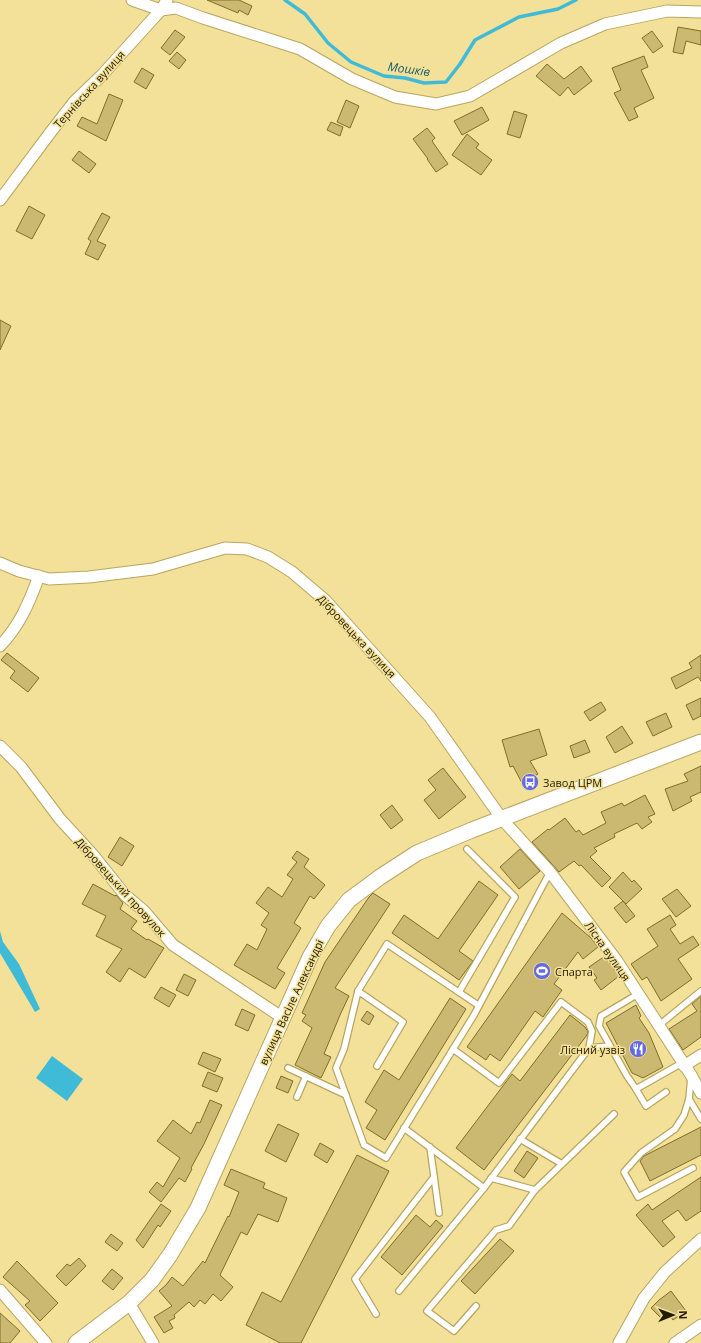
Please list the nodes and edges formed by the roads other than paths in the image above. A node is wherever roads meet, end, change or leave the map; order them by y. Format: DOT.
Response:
graph roads {
  1 [pos="132,0"];
  2 [pos="167,0"];
  3 [pos="161,10"];
  4 [pos="701,12"];
  5 [pos="0,200"];
  6 [pos="0,563"];
  7 [pos="39,576"];
  8 [pos="0,646"];
  9 [pos="701,742"];
  10 [pos="0,746"];
  11 [pos="502,819"];
  12 [pos="467,849"];
  13 [pos="550,872"];
  14 [pos="358,991"];
  15 [pos="701,991"];
  16 [pos="459,992"];
  17 [pos="638,994"];
  18 [pos="478,1005"];
  19 [pos="283,1018"];
  20 [pos="658,1026"];
  21 [pos="610,1046"];
  22 [pos="589,1048"];
  23 [pos="452,1049"];
  24 [pos="701,1055"];
  25 [pos="683,1064"];
  26 [pos="377,1066"];
  27 [pos="288,1068"];
  28 [pos="691,1075"];
  29 [pos="306,1076"];
  30 [pos="636,1089"];
  31 [pos="666,1092"];
  32 [pos="701,1093"];
  33 [pos="346,1095"];
  34 [pos="297,1097"];
  35 [pos="689,1099"];
  36 [pos="614,1114"];
  37 [pos="701,1119"];
  38 [pos="404,1128"];
  39 [pos="520,1140"];
  40 [pos="430,1148"];
  41 [pos="562,1164"];
  42 [pos="692,1168"];
  43 [pos="434,1176"];
  44 [pos="491,1178"];
  45 [pos="484,1188"];
  46 [pos="535,1190"];
  47 [pos="439,1213"];
  48 [pos="701,1239"];
  49 [pos="0,1290"];
  50 [pos="399,1291"];
  51 [pos="129,1303"];
  52 [pos="476,1306"];
  53 [pos="376,1314"];
  54 [pos="701,1325"];
  55 [pos="46,1343"];
  56 [pos="76,1343"];
  57 [pos="153,1343"];
  58 [pos="619,1343"];
  59 [pos="675,1343"];
  1 -- 3 [label="street"];
  2 -- 3 [label="street, Тернівська вулиця"];
  3 -- 4 [label="street"];
  3 -- 5 [label="street, Тернівська вулиця"];
  6 -- 7 [label="street, Дібровецька вулиця"];
  7 -- 8 [label="street"];
  7 -- 11 [label="street, Дібровецька вулиця"];
  9 -- 11 [label="main road, вулиця Васіле Александрі"];
  10 -- 19 [label="street, Дібровецький провулок"];
  11 -- 13 [label="street, Лісна вулиця"];
  11 -- 19 [label="main road, вулиця Васіле Александрі"];
  12 -- 16 [label="lane"];
  13 -- 17 [label="street, Лісна вулиця"];
  13 -- 18 [label="lane"];
  14 -- 16 [label="lane"];
  14 -- 26 [label="lane"];
  14 -- 33 [label="lane"];
  15 -- 20 [label="lane"];
  16 -- 18 [label="lane"];
  17 -- 20 [label="street, Лісна вулиця"];
  17 -- 21 [label="lane"];
  18 -- 23 [label="lane"];
  19 -- 51 [label="main road, вулиця Васіле Александрі"];
  20 -- 25 [label="street, Лісна вулиця"];
  21 -- 22 [label="lane"];
  21 -- 30 [label="lane"];
  22 -- 23 [label="lane"];
  22 -- 39 [label="lane"];
  23 -- 38 [label="lane"];
  24 -- 25 [label="street"];
  25 -- 28 [label="street, Лісна вулиця"];
  25 -- 30 [label="lane"];
  27 -- 29 [label="lane"];
  28 -- 32 [label="street, Лісна вулиця"];
  28 -- 35 [label="lane"];
  29 -- 33 [label="lane"];
  29 -- 34 [label="lane"];
  30 -- 31 [label="lane"];
  33 -- 38 [label="lane"];
  35 -- 37 [label="lane"];
  35 -- 42 [label="lane"];
  36 -- 41 [label="lane"];
  38 -- 40 [label="lane"];
  39 -- 41 [label="lane"];
  39 -- 44 [label="lane"];
  40 -- 43 [label="lane"];
  40 -- 45 [label="lane"];
  41 -- 46 [label="lane"];
  43 -- 47 [label="lane"];
  43 -- 53 [label="lane"];
  44 -- 45 [label="lane"];
  44 -- 46 [label="lane"];
  45 -- 50 [label="lane"];
  46 -- 52 [label="lane"];
  48 -- 58 [label="street"];
  49 -- 55 [label="street"];
  51 -- 56 [label="main road, вулиця Васіле Александрі"];
  51 -- 57 [label="street"];
  54 -- 59 [label="street"];
}
